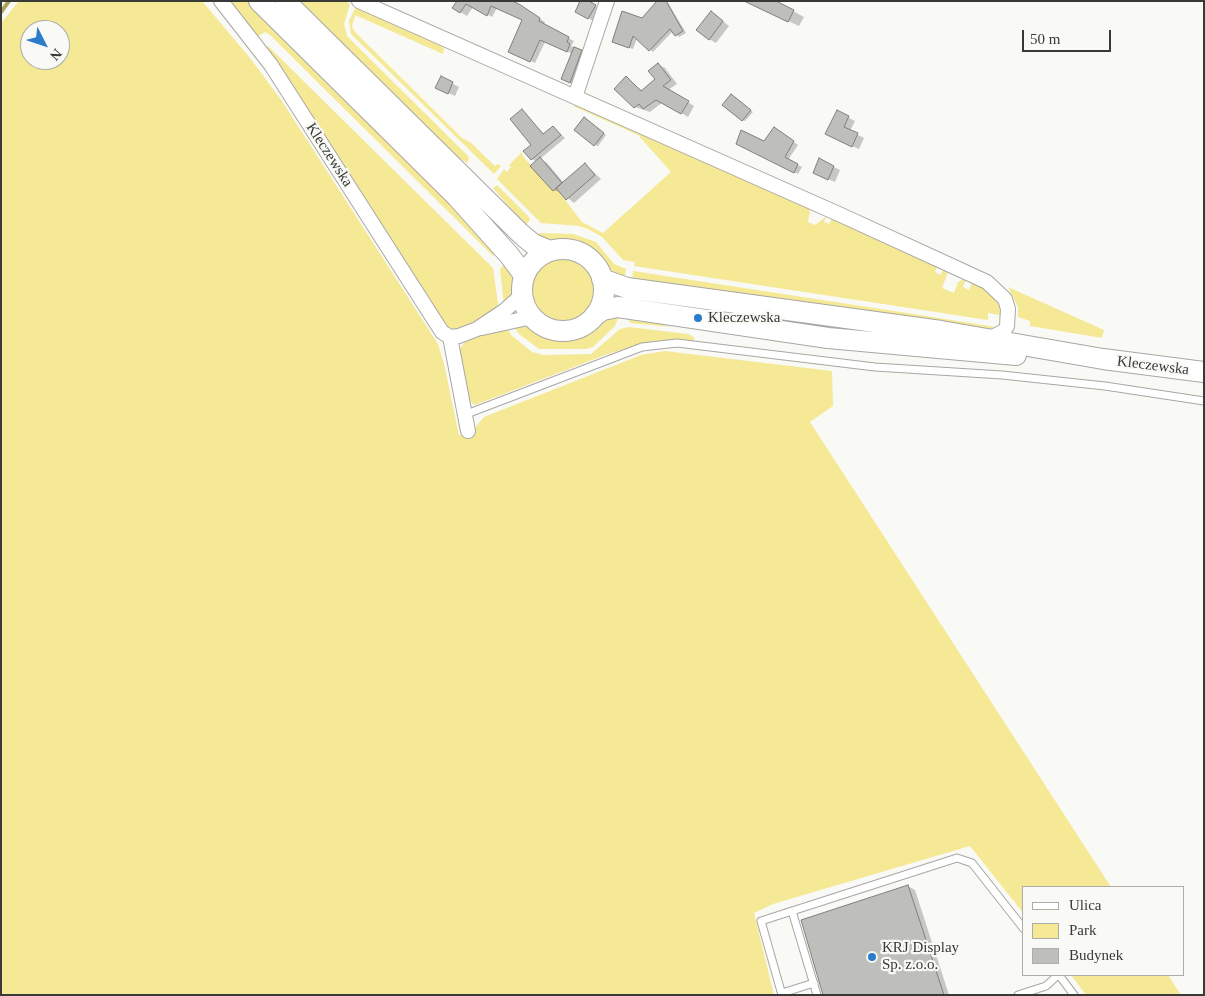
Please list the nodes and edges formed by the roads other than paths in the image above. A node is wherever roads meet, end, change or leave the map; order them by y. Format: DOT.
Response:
graph roads {
  1 [pos="221,1"];
  2 [pos="259,1"];
  3 [pos="285,1"];
  4 [pos="359,1"];
  5 [pos="607,1"];
  6 [pos="575,97"];
  7 [pos="550,251"];
  8 [pos="524,275"];
  9 [pos="602,279"];
  10 [pos="522,295"];
  11 [pos="595,315"];
  12 [pos="532,317"];
  13 [pos="1007,326"];
  14 [pos="476,329"];
  15 [pos="450,337"];
  16 [pos="989,339"];
  17 [pos="1027,345"];
  18 [pos="1102,359"];
  19 [pos="1204,372"];
  20 [pos="1204,401"];
  21 [pos="464,414"];
  22 [pos="468,431"];
  23 [pos="792,911"];
  24 [pos="1022,926"];
  25 [pos="1057,976"];
  26 [pos="1059,976"];
  27 [pos="814,983"];
  28 [pos="782,994"];
  29 [pos="817,995"];
  30 [pos="1018,995"];
  31 [pos="1074,995"];
  1 -- 15 [label="street, Kleczewska"];
  2 -- 8 [label="main road"];
  3 -- 7 [label="main road"];
  4 -- 6 [label="street"];
  5 -- 6 [label="street"];
  6 -- 13 [label="street"];
  7 -- 8 [label="main road"];
  7 -- 9 [label="main road"];
  8 -- 10 [label="main road"];
  9 -- 11 [label="main road"];
  9 -- 16 [label="main road, Kleczewska"];
  10 -- 12 [label="main road"];
  10 -- 14 [label="street"];
  11 -- 12 [label="main road"];
  11 -- 18 [label="main road, Kleczewska"];
  12 -- 14 [label="street"];
  13 -- 16 [label="street"];
  13 -- 17 [label="street"];
  14 -- 15 [label="street"];
  15 -- 21 [label="street"];
  16 -- 17 [label="main road, Kleczewska"];
  17 -- 18 [label="main road, Kleczewska"];
  18 -- 19 [label="main road, Kleczewska"];
  20 -- 21 [label="lane"];
  21 -- 22 [label="street"];
  23 -- 24 [label="lane"];
  23 -- 27 [label="lane"];
  23 -- 28 [label="lane"];
  25 -- 30 [label="lane"];
  26 -- 31 [label="lane"];
  27 -- 28 [label="lane"];
  27 -- 29 [label="lane"];
}
